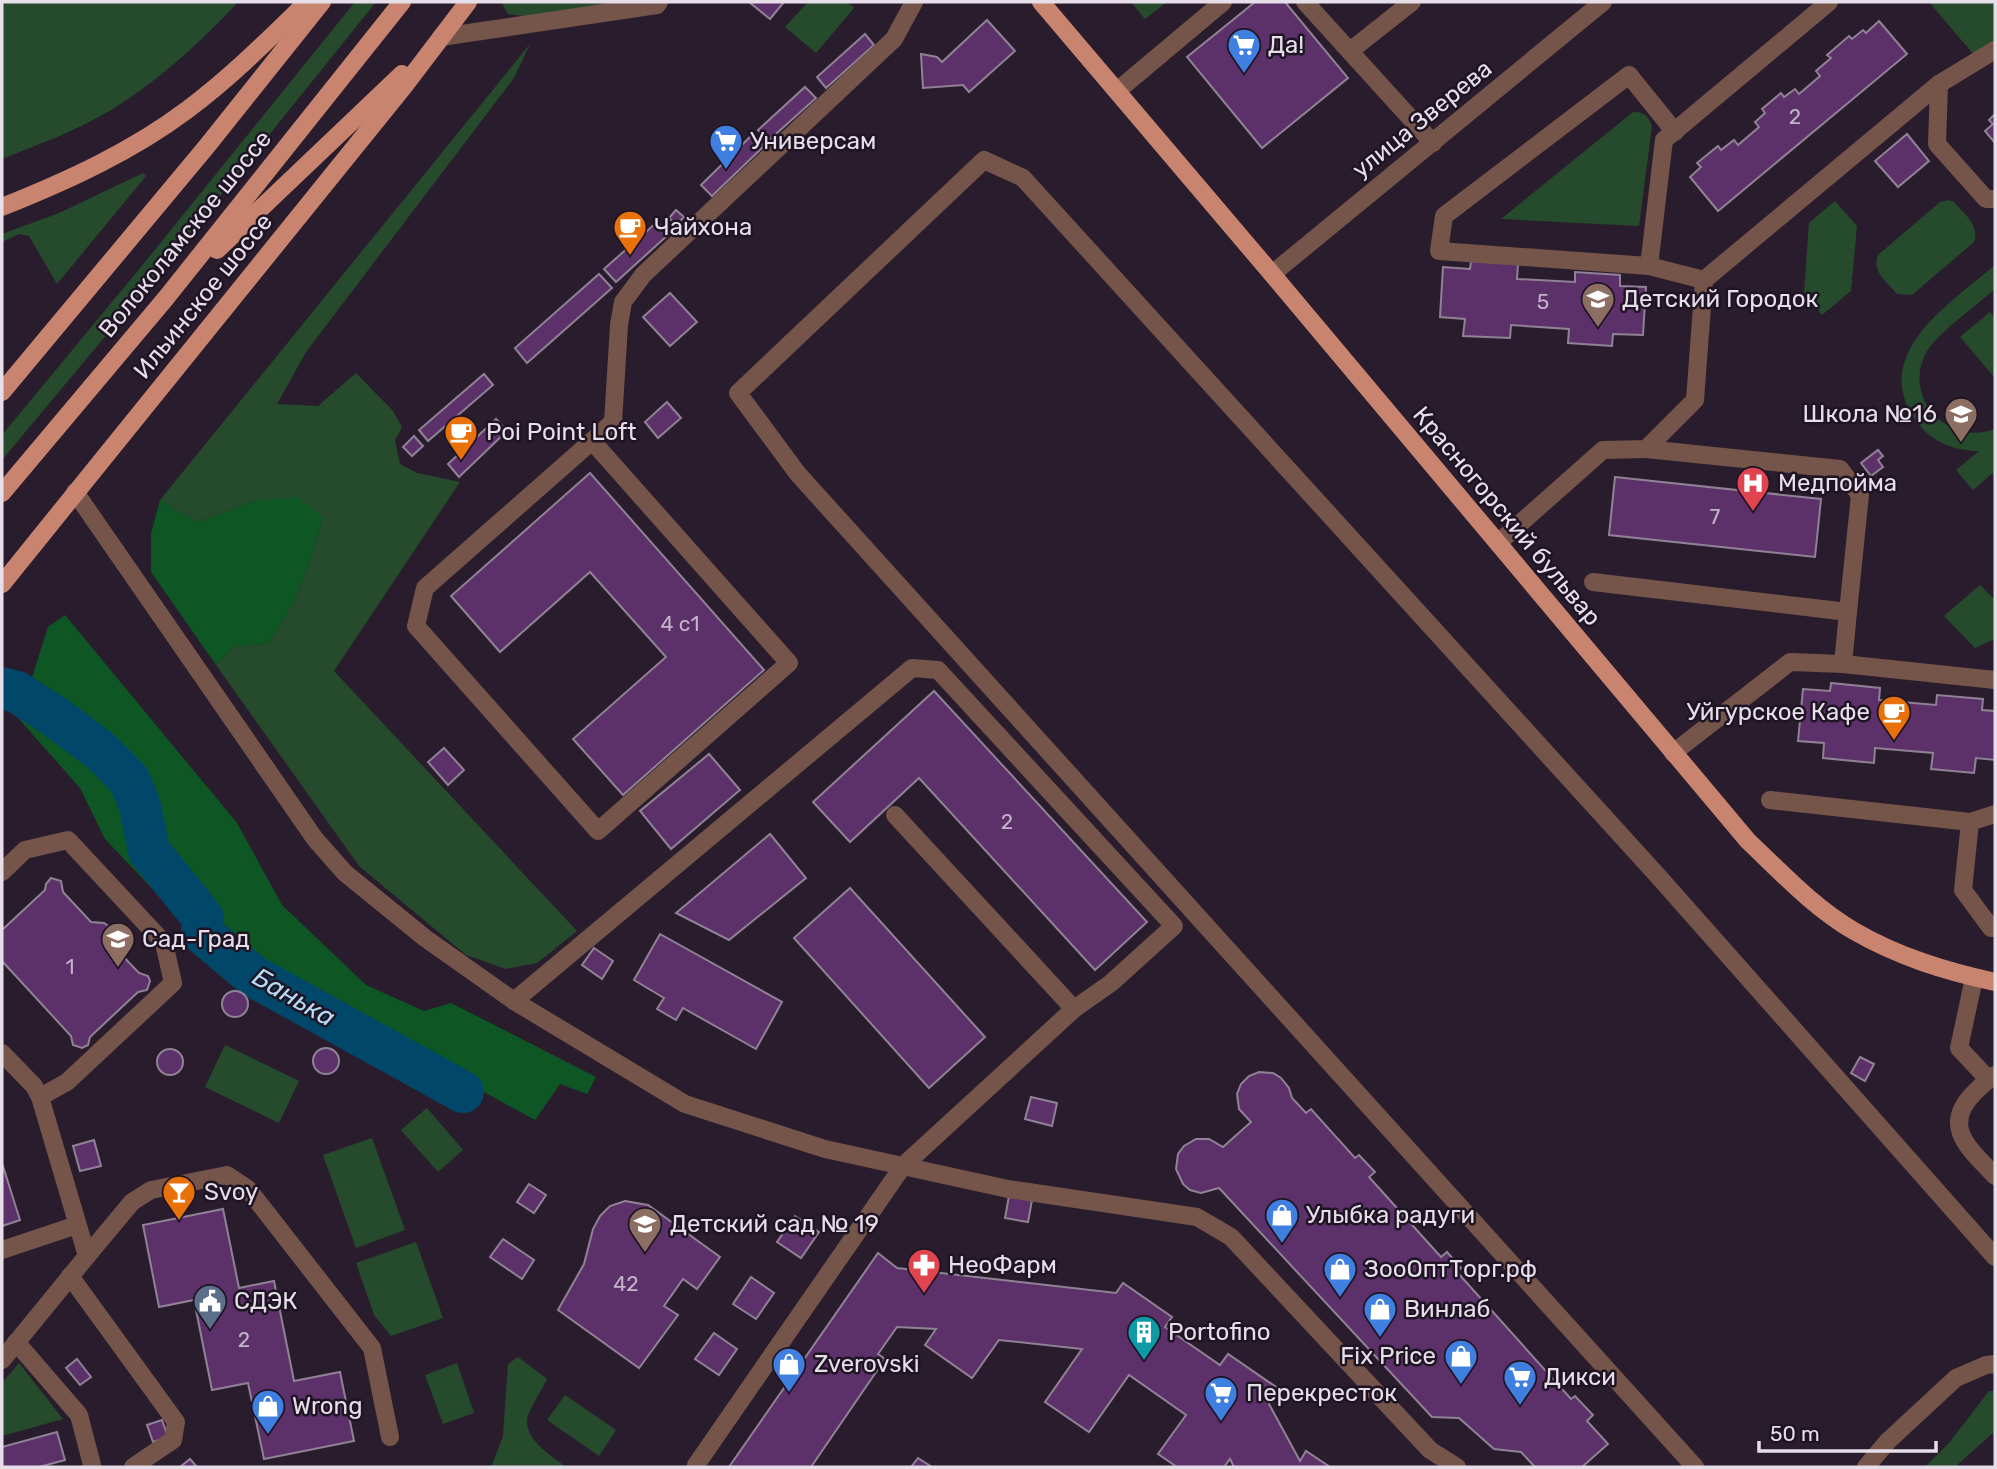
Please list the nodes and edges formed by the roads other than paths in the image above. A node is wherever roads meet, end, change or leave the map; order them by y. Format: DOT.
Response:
graph roads {
  1 [pos="307,2"];
  2 [pos="322,2"];
  3 [pos="402,2"];
  4 [pos="467,2"];
  5 [pos="659,2"];
  6 [pos="914,2"];
  7 [pos="1041,2"];
  8 [pos="1223,2"];
  9 [pos="1305,2"];
  10 [pos="1412,2"];
  11 [pos="1603,2"];
  12 [pos="1829,2"];
  13 [pos="441,37"];
  14 [pos="1995,50"];
  15 [pos="1350,51"];
  16 [pos="1939,84"];
  17 [pos="1117,91"];
  18 [pos="1675,132"];
  19 [pos="1433,143"];
  20 [pos="1995,199"];
  21 [pos="2,207"];
  22 [pos="1649,266"];
  23 [pos="1272,274"];
  24 [pos="1704,280"];
  25 [pos="166,298"];
  26 [pos="2,392"];
  27 [pos="592,441"];
  28 [pos="1646,449"];
  29 [pos="75,492"];
  30 [pos="2,493"];
  31 [pos="1498,543"];
  32 [pos="1593,582"];
  33 [pos="2,584"];
  34 [pos="1848,612"];
  35 [pos="1843,664"];
  36 [pos="1995,680"];
  37 [pos="1673,753"];
  38 [pos="1770,800"];
  39 [pos="1995,814"];
  40 [pos="895,816"];
  41 [pos="1970,822"];
  42 [pos="2,872"];
  43 [pos="1995,928"];
  44 [pos="1974,978"];
  45 [pos="1995,982"];
  46 [pos="514,1001"];
  47 [pos="1074,1009"];
  48 [pos="2,1053"];
  49 [pos="1992,1077"];
  50 [pos="40,1097"];
  51 [pos="903,1166"];
  52 [pos="1995,1177"];
  53 [pos="77,1226"];
  54 [pos="2,1250"];
  55 [pos="87,1256"];
  56 [pos="1995,1256"];
  57 [pos="70,1276"];
  58 [pos="16,1342"];
  59 [pos="2,1360"];
  60 [pos="1995,1364"];
  61 [pos="390,1437"];
  62 [pos="92,1465"];
  63 [pos="133,1467"];
  64 [pos="697,1467"];
  65 [pos="1457,1467"];
  66 [pos="1695,1467"];
  67 [pos="1866,1467"];
  1 -- 21 [label="main road"];
  2 -- 26 [label="main road, Волоколамское шоссе"];
  3 -- 25 [label="main road, Волоколамское шоссе"];
  4 -- 13 [label="main road"];
  5 -- 13 [label="street"];
  6 -- 27 [label="street"];
  7 -- 17 [label="main road, Красногорский бульвар"];
  8 -- 17 [label="street"];
  9 -- 15 [label="street"];
  10 -- 15 [label="street"];
  11 -- 19 [label="street, улица Зверева"];
  12 -- 18 [label="street"];
  13 -- 25 [label="main road"];
  13 -- 29 [label="main road, Ильинское шоссе"];
  14 -- 16 [label="street"];
  15 -- 19 [label="street"];
  16 -- 20 [label="street"];
  16 -- 24 [label="street"];
  17 -- 23 [label="main road, Красногорский бульвар"];
  18 -- 22 [label="street"];
  18 -- 22 [label="street"];
  19 -- 23 [label="street, улица Зверева"];
  22 -- 24 [label="street"];
  23 -- 31 [label="main road, Красногорский бульвар"];
  24 -- 28 [label="street"];
  25 -- 30 [label="main road, Волоколамское шоссе"];
  27 -- 27 [label="street"];
  28 -- 31 [label="street"];
  28 -- 34 [label="street"];
  29 -- 33 [label="main road, Ильинское шоссе"];
  29 -- 46 [label="street"];
  31 -- 37 [label="main road, Красногорский бульвар"];
  32 -- 34 [label="street"];
  34 -- 35 [label="street"];
  35 -- 36 [label="street"];
  35 -- 37 [label="street"];
  37 -- 44 [label="main road, Красногорский бульвар"];
  38 -- 41 [label="street"];
  39 -- 41 [label="street"];
  40 -- 47 [label="street"];
  41 -- 43 [label="street"];
  42 -- 50 [label="street"];
  44 -- 45 [label="main road, Красногорский бульвар"];
  44 -- 49 [label="street"];
  46 -- 47 [label="street"];
  46 -- 51 [label="street"];
  47 -- 51 [label="street"];
  48 -- 50 [label="street"];
  49 -- 52 [label="street"];
  50 -- 53 [label="street"];
  51 -- 64 [label="street"];
  51 -- 65 [label="street"];
  53 -- 54 [label="street"];
  53 -- 55 [label="street"];
  55 -- 57 [label="street"];
  55 -- 61 [label="street"];
  56 -- 66 [label="street"];
  57 -- 58 [label="street"];
  57 -- 63 [label="street"];
  58 -- 59 [label="street"];
  58 -- 62 [label="street"];
  60 -- 67 [label="street"];
}
